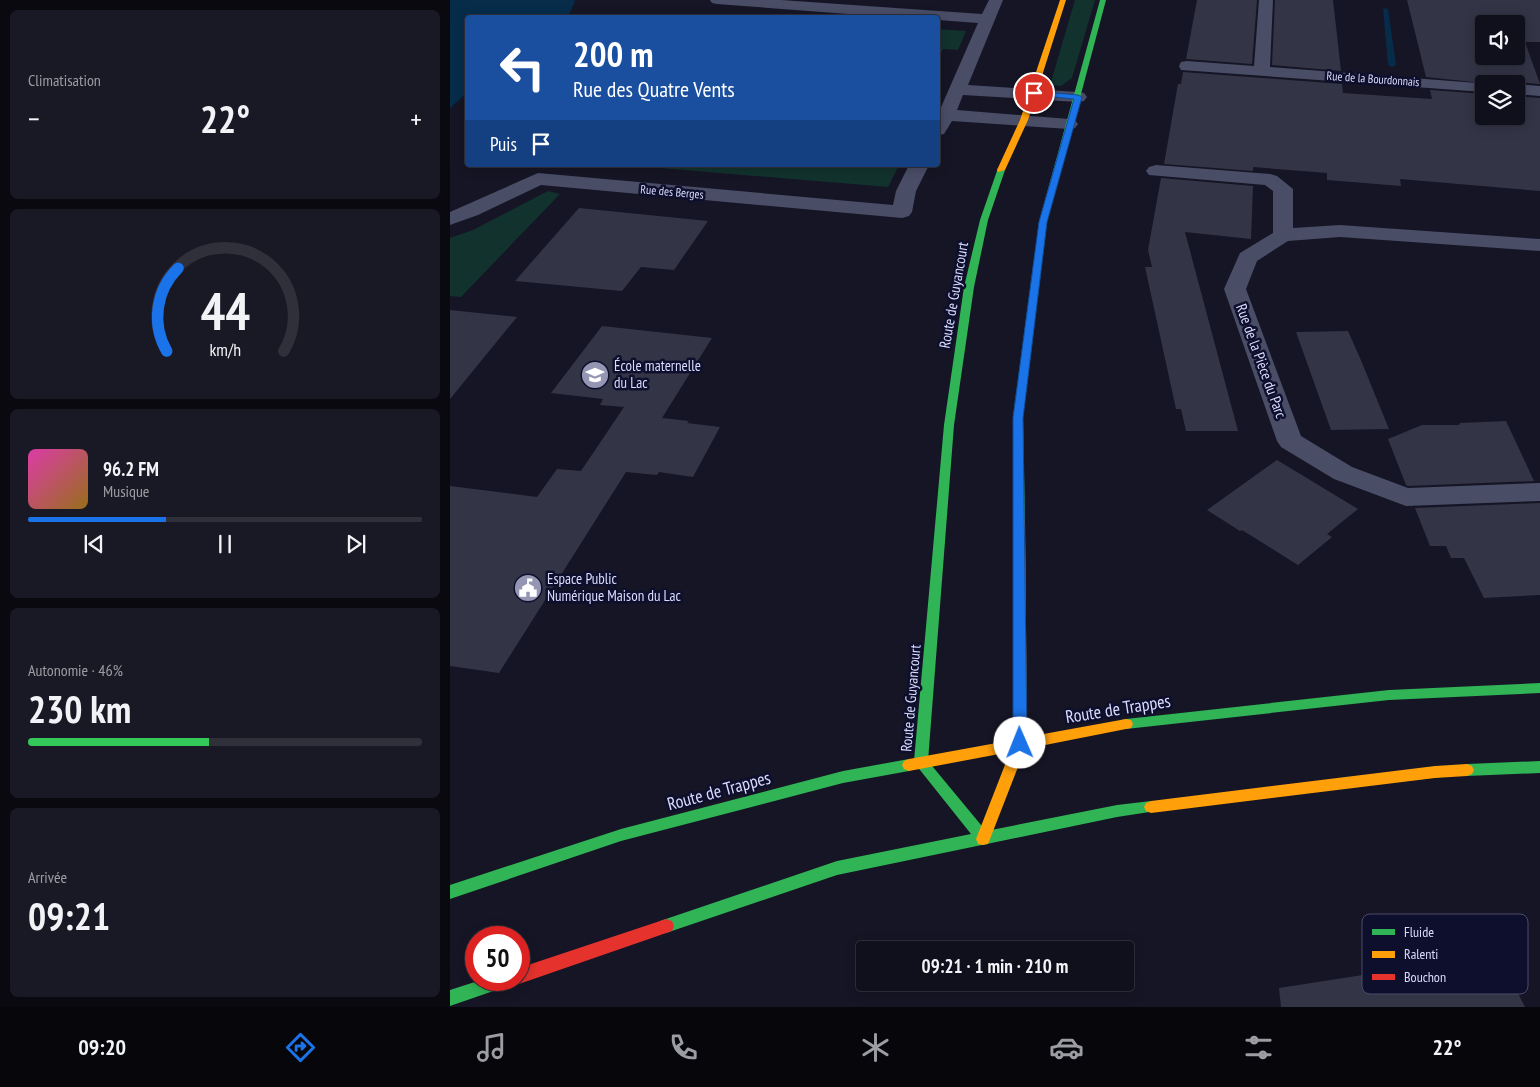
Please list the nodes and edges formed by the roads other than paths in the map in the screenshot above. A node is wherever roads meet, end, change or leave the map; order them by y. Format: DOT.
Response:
graph roads {
  1 [pos="717,0"];
  2 [pos="996,0"];
  3 [pos="1063,0"];
  4 [pos="1103,0"];
  5 [pos="1266,0"];
  6 [pos="931,15"];
  7 [pos="940,16"];
  8 [pos="988,19"];
  9 [pos="1187,66"];
  10 [pos="1262,70"];
  11 [pos="1475,86"];
  12 [pos="956,89"];
  13 [pos="1525,90"];
  14 [pos="1540,91"];
  15 [pos="1034,93"];
  16 [pos="1078,97"];
  17 [pos="1024,120"];
  18 [pos="942,122"];
  19 [pos="1069,124"];
  20 [pos="918,167"];
  21 [pos="1156,171"];
  22 [pos="450,219"];
  23 [pos="1283,235"];
  24 [pos="1540,245"];
  25 [pos="1540,492"];
  26 [pos="1540,688"];
  27 [pos="1020,743"];
  28 [pos="921,762"];
  29 [pos="1540,767"];
  30 [pos="984,839"];
  31 [pos="450,892"];
  32 [pos="530,972"];
  33 [pos="472,991"];
  34 [pos="450,998"];
  1 -- 6 [label="street"];
  2 -- 8 [label="street"];
  3 -- 15 [label="main road, Route de Guyancourt"];
  4 -- 16 [label="main road"];
  5 -- 10 [label="street"];
  7 -- 8 [label="street"];
  8 -- 12 [label="street"];
  9 -- 10 [label="street, Rue de la Bourdonnais"];
  10 -- 11 [label="street, Rue de la Bourdonnais"];
  12 -- 15 [label="street"];
  12 -- 18 [label="street"];
  13 -- 14 [label="street"];
  15 -- 16 [label="street"];
  15 -- 17 [label="main road, Route de Guyancourt"];
  16 -- 19 [label="main road"];
  17 -- 18 [label="street"];
  17 -- 19 [label="street"];
  17 -- 28 [label="main road, Route de Guyancourt"];
  19 -- 27 [label="main road"];
  20 -- 22 [label="street, Rue des Berges"];
  21 -- 23 [label="street"];
  23 -- 24 [label="street, Rue de la Pièce du Parc"];
  23 -- 25 [label="street, Rue de la Pièce du Parc"];
  26 -- 27 [label="main road, Route de Trappes"];
  27 -- 28 [label="main road, Route de Trappes"];
  27 -- 30 [label="main road"];
  28 -- 30 [label="main road, Route de Guyancourt"];
  28 -- 31 [label="main road, Route de Trappes"];
  29 -- 30 [label="main road"];
  30 -- 32 [label="main road"];
  33 -- 34 [label="main road"];
}
